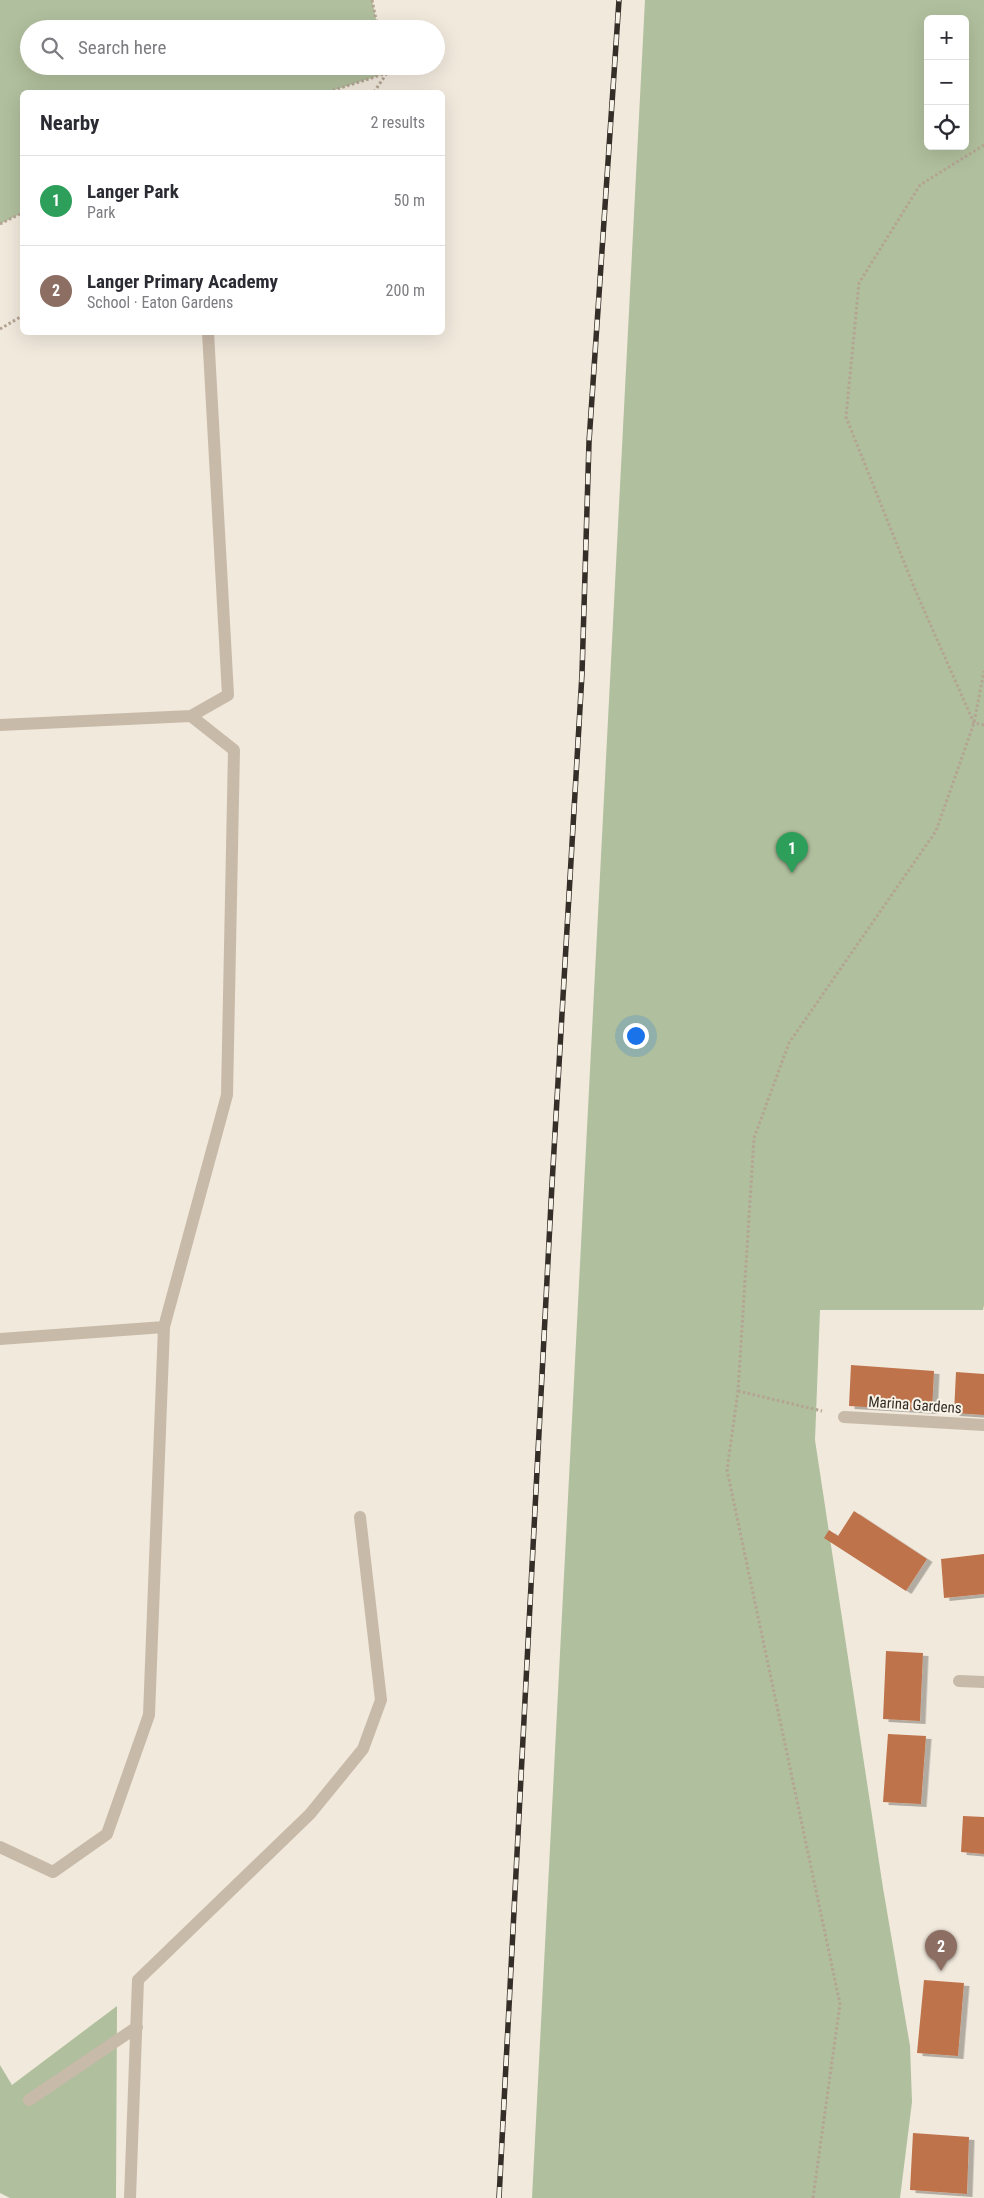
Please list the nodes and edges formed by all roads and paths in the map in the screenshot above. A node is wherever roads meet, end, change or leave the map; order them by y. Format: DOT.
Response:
graph roads {
  1 [pos="372,0"];
  2 [pos="376,20"];
  3 [pos="380,75"];
  4 [pos="385,75"];
  5 [pos="334,90"];
  6 [pos="375,90"];
  7 [pos="984,145"];
  8 [pos="20,214"];
  9 [pos="0,224"];
  10 [pos="20,317"];
  11 [pos="0,329"];
  12 [pos="208,335"];
  13 [pos="984,671"];
  14 [pos="192,716"];
  15 [pos="974,723"];
  16 [pos="984,725"];
  17 [pos="0,726"];
  18 [pos="164,1327"];
  19 [pos="0,1339"];
  20 [pos="738,1391"];
  21 [pos="844,1417"];
  22 [pos="984,1426"];
  23 [pos="360,1517"];
  24 [pos="959,1681"];
  25 [pos="984,1682"];
  26 [pos="0,1846"];
  27 [pos="137,2027"];
  28 [pos="29,2100"];
  29 [pos="130,2198"];
  30 [pos="813,2198"];
  1 -- 2 [label="path"];
  3 -- 5 [label="path"];
  4 -- 6 [label="path"];
  7 -- 15 [label="path"];
  8 -- 9 [label="path"];
  10 -- 11 [label="path"];
  12 -- 14 [label="street"];
  13 -- 15 [label="path"];
  14 -- 17 [label="street"];
  14 -- 18 [label="street"];
  15 -- 16 [label="path"];
  15 -- 20 [label="path"];
  18 -- 19 [label="street"];
  18 -- 26 [label="street"];
  20 -- 21 [label="path"];
  20 -- 30 [label="path"];
  21 -- 22 [label="street, Marina Gardens"];
  23 -- 27 [label="street"];
  24 -- 25 [label="street"];
  27 -- 28 [label="street"];
  27 -- 29 [label="street"];
}
